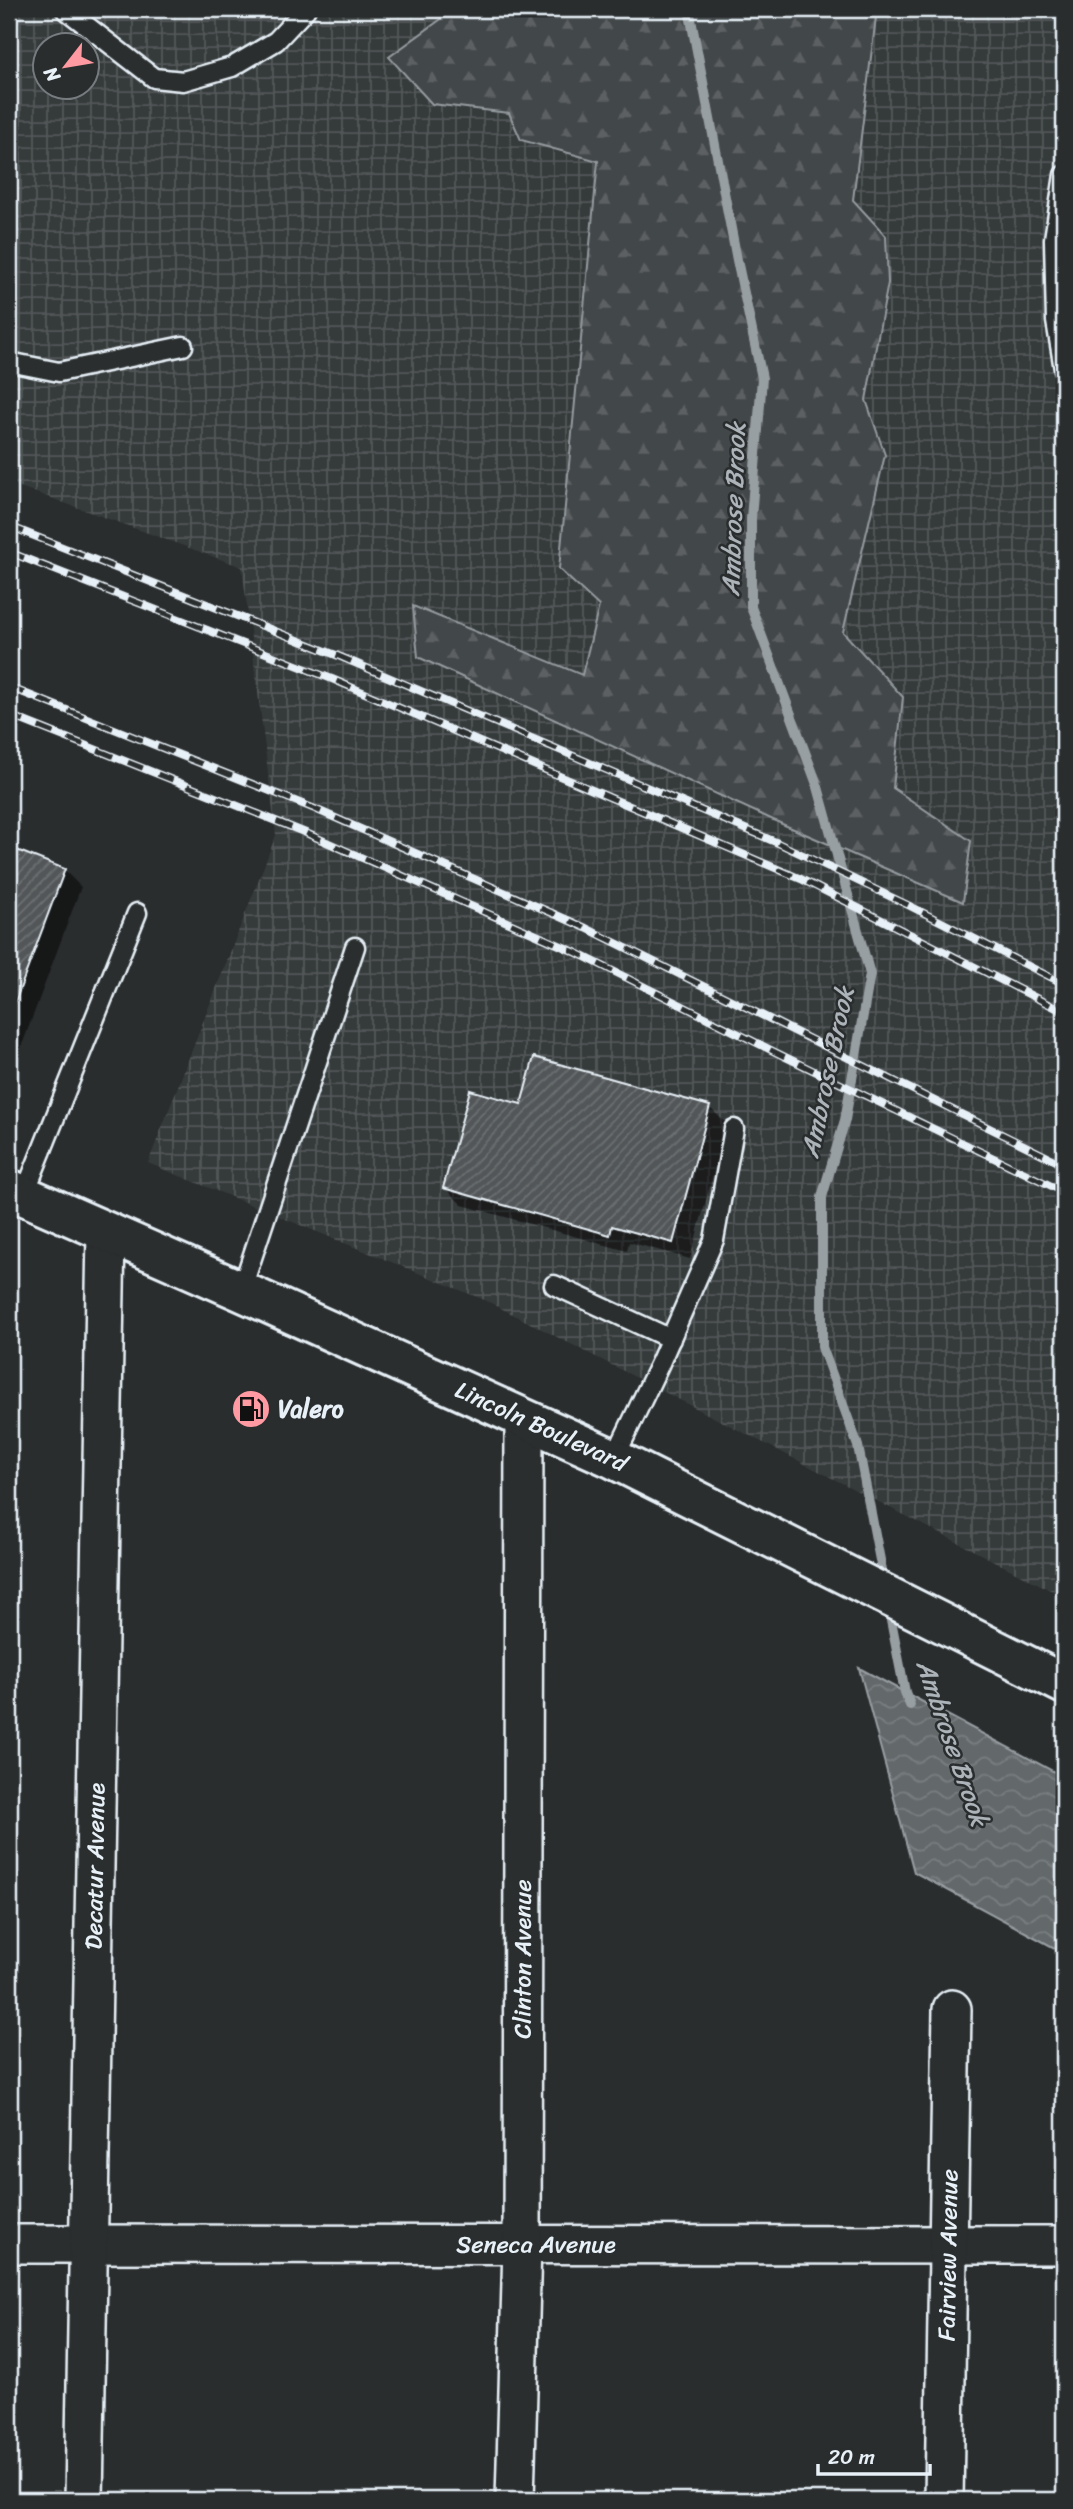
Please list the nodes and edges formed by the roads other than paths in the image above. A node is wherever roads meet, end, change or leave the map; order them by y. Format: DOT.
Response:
graph roads {
  1 [pos="65,9"];
  2 [pos="306,9"];
  3 [pos="1064,175"];
  4 [pos="183,346"];
  5 [pos="9,362"];
  6 [pos="1064,369"];
  7 [pos="137,913"];
  8 [pos="355,947"];
  9 [pos="734,1129"];
  10 [pos="16,1192"];
  11 [pos="106,1233"];
  12 [pos="554,1285"];
  13 [pos="241,1290"];
  14 [pos="671,1339"];
  15 [pos="524,1419"];
  16 [pos="614,1459"];
  17 [pos="1064,1684"];
  18 [pos="952,2009"];
  19 [pos="9,2244"];
  20 [pos="88,2244"];
  21 [pos="522,2245"];
  22 [pos="947,2245"];
  23 [pos="1064,2245"];
  24 [pos="84,2500"];
  25 [pos="515,2500"];
  26 [pos="944,2500"];
  1 -- 2 [label="lane"];
  3 -- 6 [label="lane"];
  4 -- 5 [label="lane"];
  7 -- 10 [label="lane"];
  8 -- 13 [label="lane"];
  9 -- 14 [label="lane"];
  10 -- 11 [label="main road, Lincoln Boulevard"];
  11 -- 13 [label="main road, Lincoln Boulevard"];
  11 -- 20 [label="street, Decatur Avenue"];
  12 -- 14 [label="lane"];
  13 -- 15 [label="main road, Lincoln Boulevard"];
  14 -- 16 [label="lane"];
  15 -- 16 [label="main road, Lincoln Boulevard"];
  15 -- 21 [label="street, Clinton Avenue"];
  16 -- 17 [label="main road, Lincoln Boulevard"];
  18 -- 22 [label="street, Fairview Avenue"];
  19 -- 20 [label="street, Seneca Avenue"];
  20 -- 21 [label="street, Seneca Avenue"];
  20 -- 24 [label="street, Decatur Avenue"];
  21 -- 22 [label="street, Seneca Avenue"];
  21 -- 25 [label="street, Clinton Avenue"];
  22 -- 23 [label="street, Seneca Avenue"];
  22 -- 26 [label="street, Fairview Avenue"];
}
